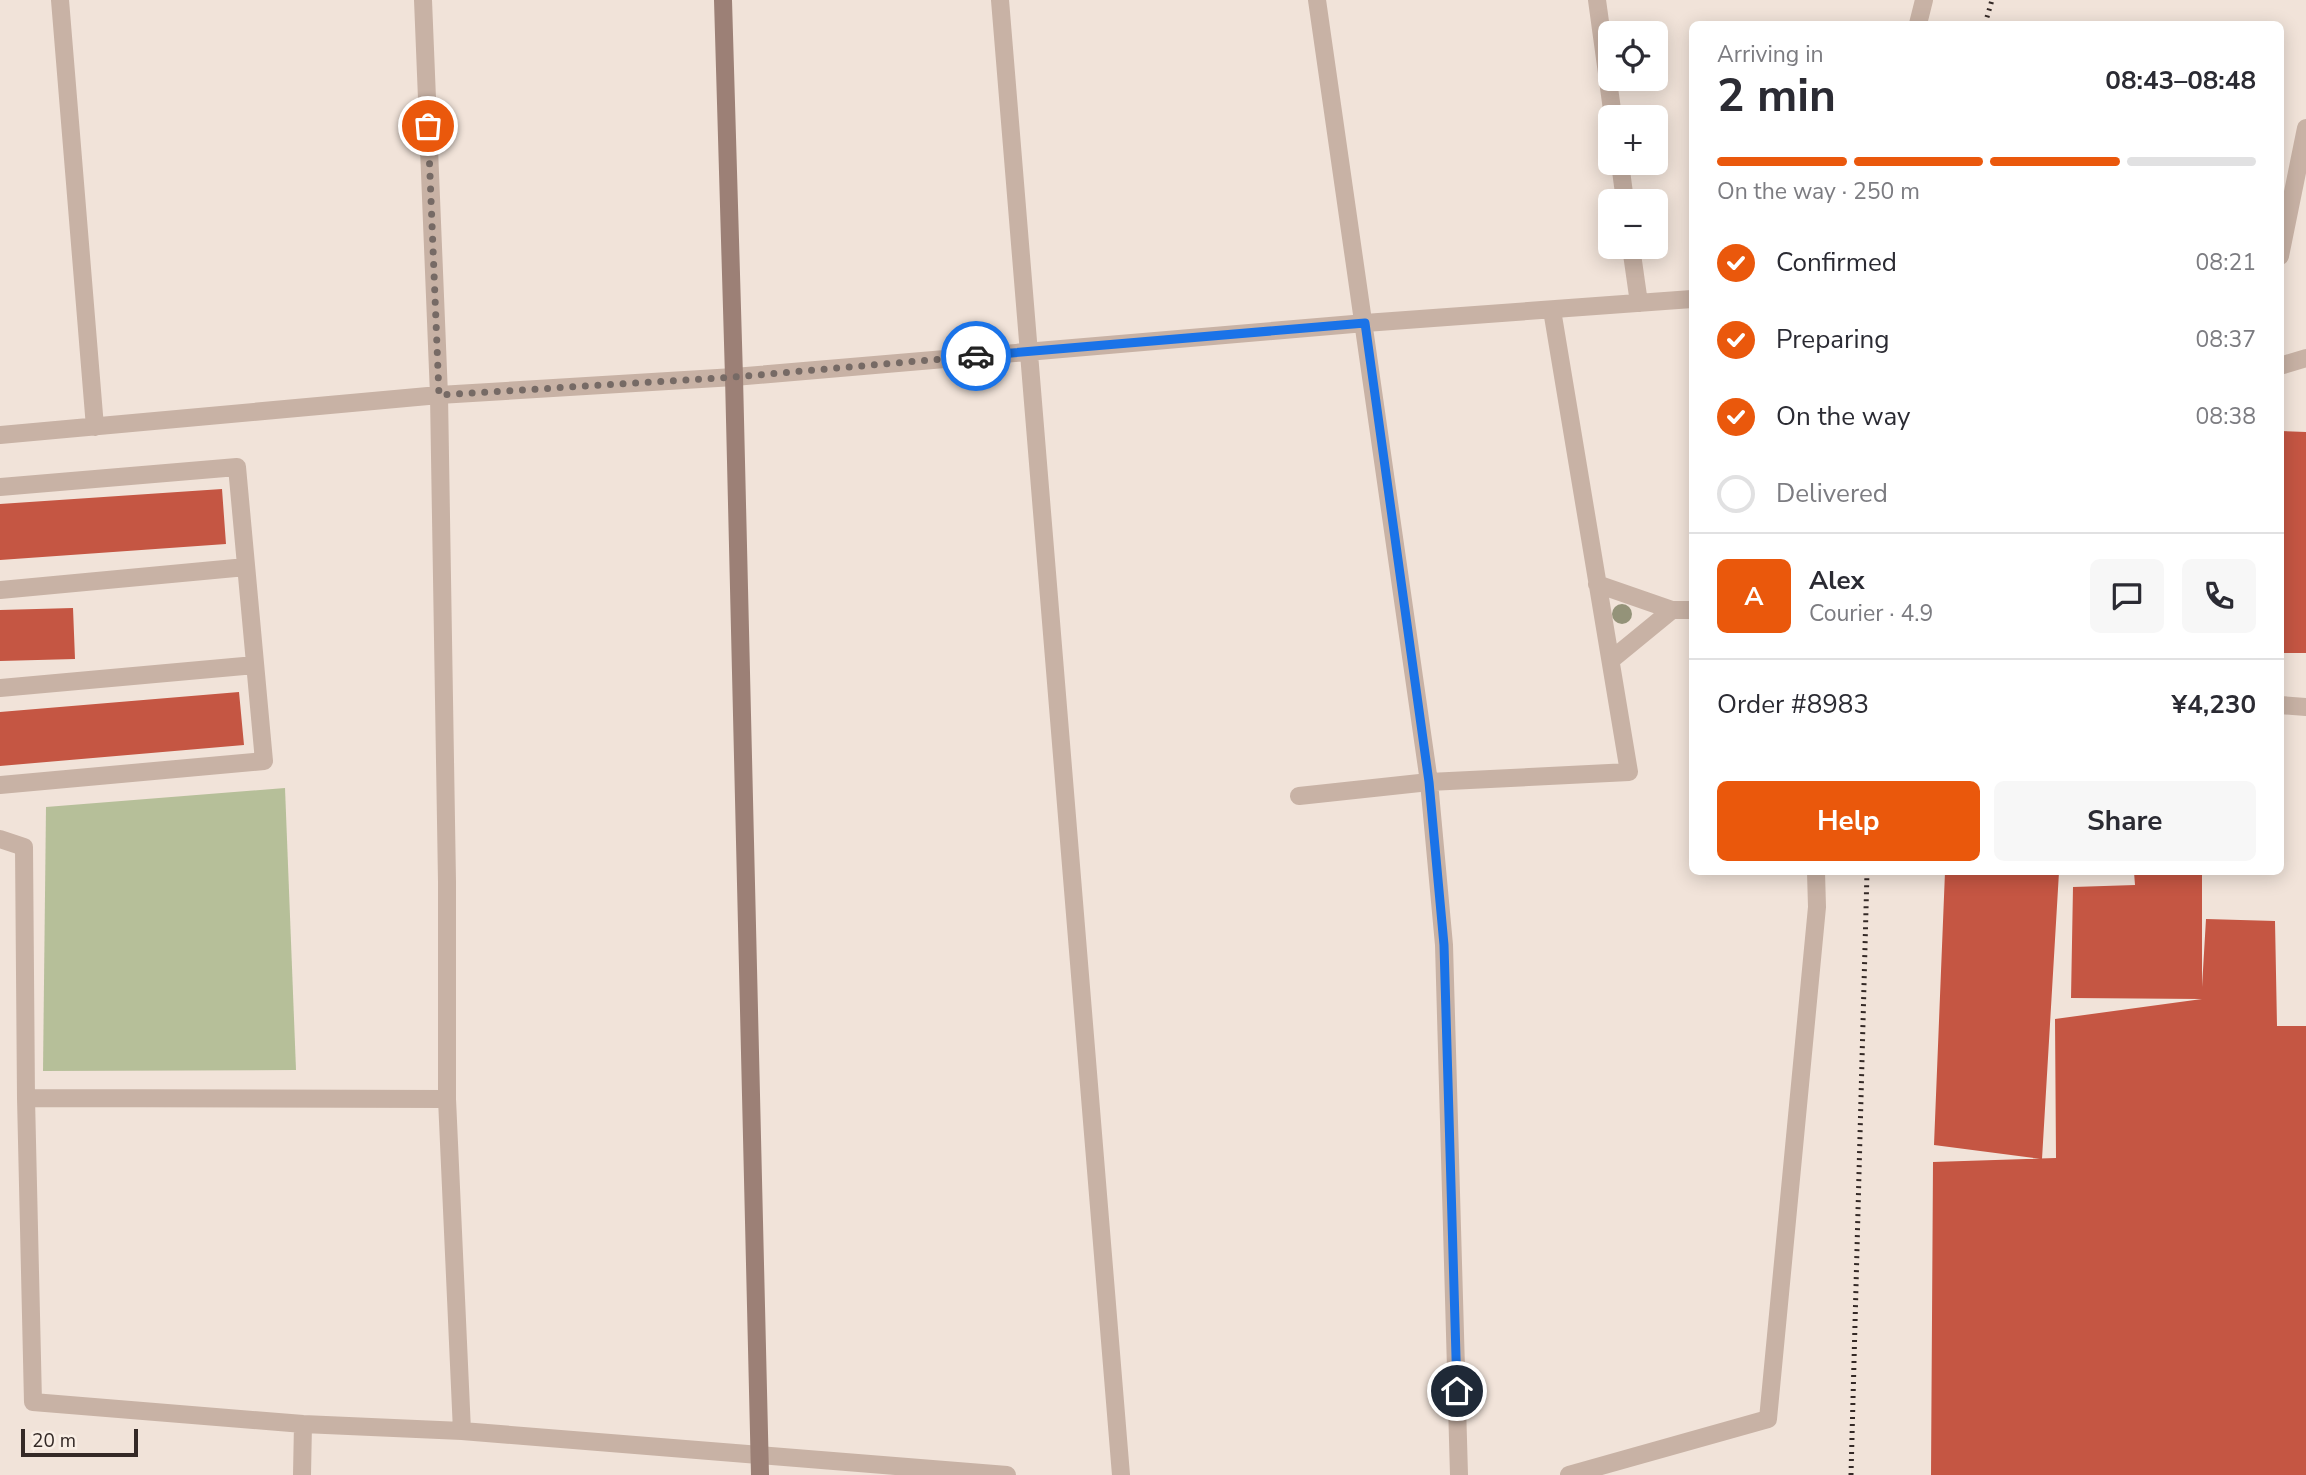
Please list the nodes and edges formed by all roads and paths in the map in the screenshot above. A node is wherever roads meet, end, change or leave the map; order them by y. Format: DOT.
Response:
graph roads {
  1 [pos="60,0"];
  2 [pos="423,0"];
  3 [pos="723,0"];
  4 [pos="1000,0"];
  5 [pos="1317,0"];
  6 [pos="1597,0"];
  7 [pos="1924,0"];
  8 [pos="1919,21"];
  9 [pos="1611,105"];
  10 [pos="2306,128"];
  11 [pos="2284,236"];
  12 [pos="1633,259"];
  13 [pos="1689,299"];
  14 [pos="1639,303"];
  15 [pos="1552,310"];
  16 [pos="1365,323"];
  17 [pos="1028,351"];
  18 [pos="2306,358"];
  19 [pos="2284,365"];
  20 [pos="734,377"];
  21 [pos="439,395"];
  22 [pos="94,426"];
  23 [pos="0,435"];
  24 [pos="0,487"];
  25 [pos="246,566"];
  26 [pos="1597,584"];
  27 [pos="0,590"];
  28 [pos="1672,610"];
  29 [pos="1689,610"];
  30 [pos="1611,660"];
  31 [pos="255,665"];
  32 [pos="0,688"];
  33 [pos="2284,705"];
  34 [pos="2306,707"];
  35 [pos="1429,782"];
  36 [pos="0,785"];
  37 [pos="1299,796"];
  38 [pos="0,839"];
  39 [pos="1816,875"];
  40 [pos="26,1098"];
  41 [pos="447,1098"];
  42 [pos="303,1424"];
  43 [pos="462,1431"];
  44 [pos="759,1456"];
  45 [pos="302,1475"];
  46 [pos="760,1475"];
  47 [pos="1007,1475"];
  48 [pos="1121,1475"];
  49 [pos="1459,1475"];
  50 [pos="1569,1475"];
  1 -- 22 [label="street"];
  2 -- 21 [label="street"];
  3 -- 20 [label="street"];
  4 -- 17 [label="street"];
  5 -- 16 [label="street"];
  6 -- 9 [label="street"];
  7 -- 8 [label="street"];
  10 -- 11 [label="street"];
  12 -- 14 [label="street"];
  13 -- 14 [label="street"];
  14 -- 15 [label="street"];
  15 -- 16 [label="street"];
  15 -- 26 [label="street"];
  16 -- 17 [label="street"];
  16 -- 35 [label="street"];
  17 -- 20 [label="street"];
  17 -- 48 [label="street"];
  18 -- 19 [label="street"];
  20 -- 21 [label="street"];
  20 -- 44 [label="street"];
  21 -- 22 [label="street"];
  21 -- 41 [label="street"];
  22 -- 23 [label="street"];
  24 -- 25 [label="street"];
  25 -- 27 [label="street"];
  25 -- 31 [label="street"];
  26 -- 28 [label="street"];
  26 -- 30 [label="street"];
  28 -- 29 [label="street"];
  28 -- 30 [label="street"];
  30 -- 35 [label="street"];
  31 -- 32 [label="street"];
  31 -- 36 [label="street"];
  33 -- 34 [label="street"];
  35 -- 37 [label="street"];
  35 -- 49 [label="street"];
  38 -- 40 [label="street"];
  39 -- 50 [label="street"];
  40 -- 41 [label="street"];
  40 -- 42 [label="street"];
  41 -- 43 [label="street"];
  42 -- 43 [label="street"];
  42 -- 45 [label="street"];
  43 -- 44 [label="street"];
  44 -- 46 [label="street"];
  44 -- 47 [label="street"];
}
